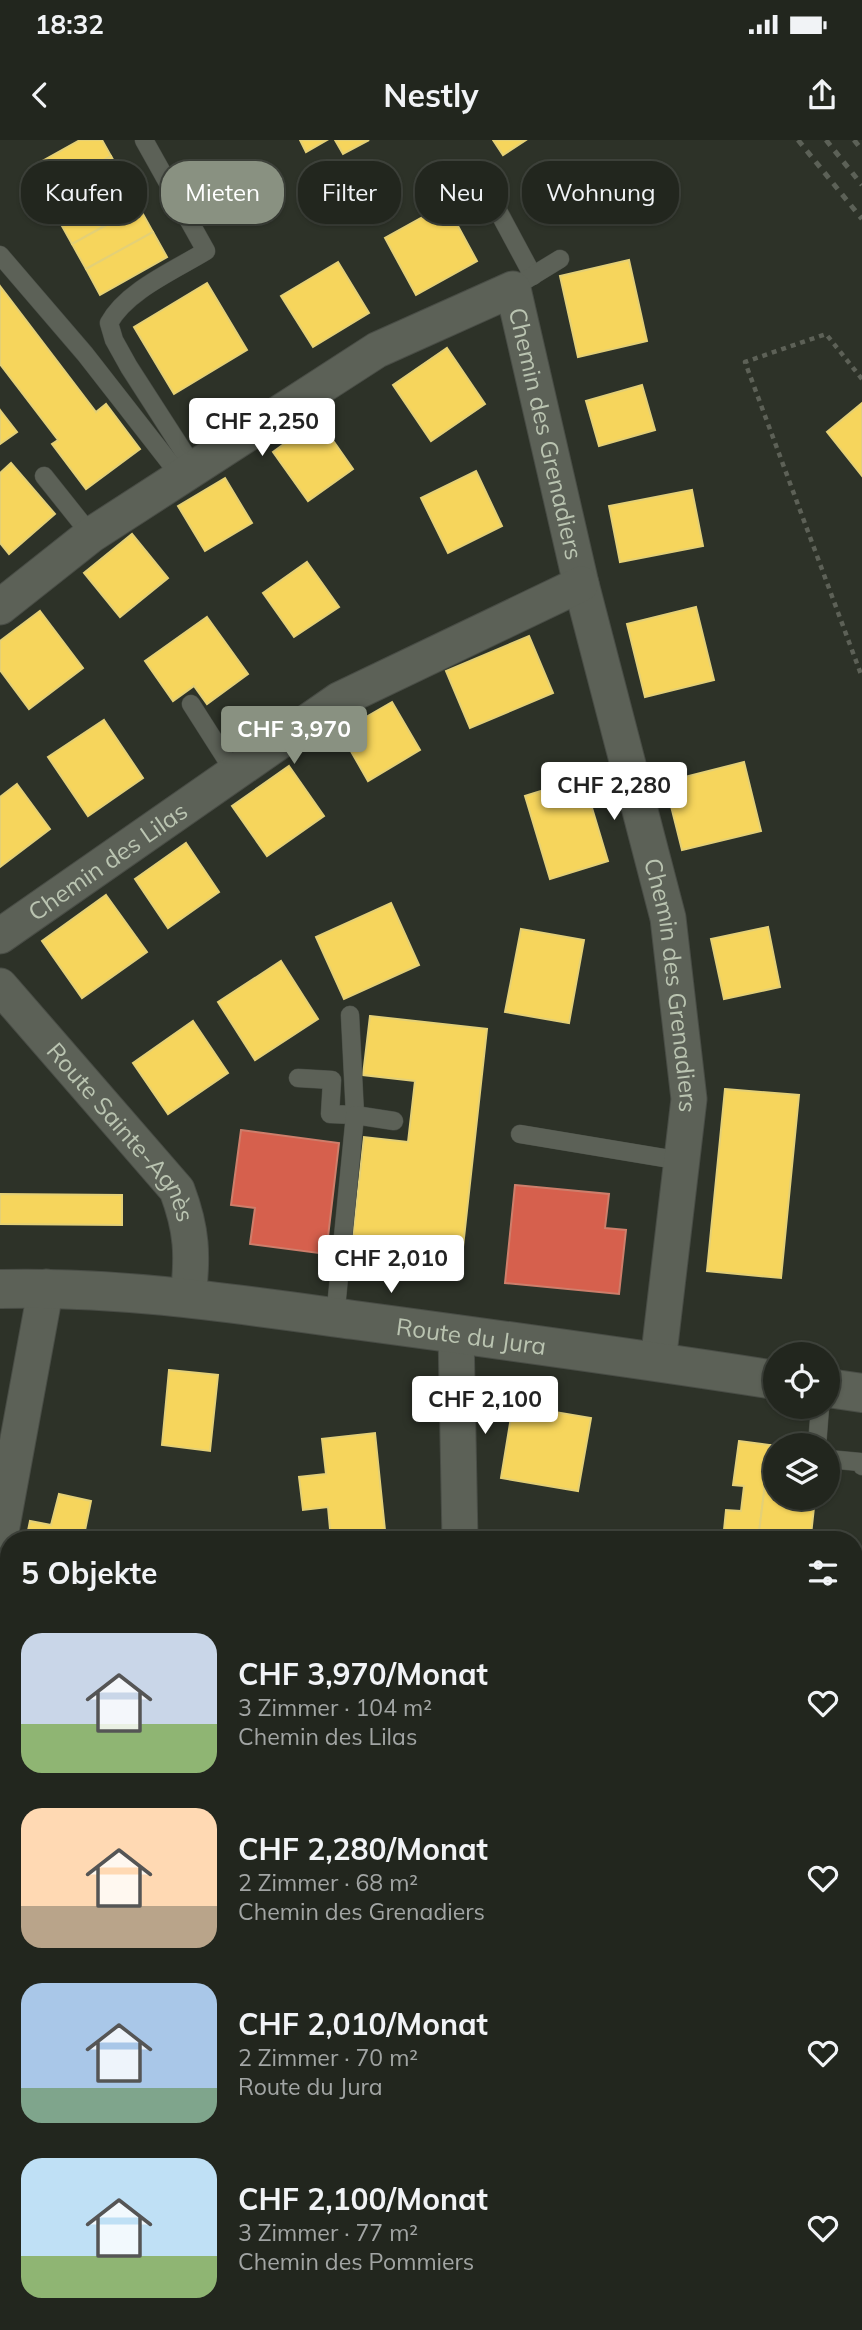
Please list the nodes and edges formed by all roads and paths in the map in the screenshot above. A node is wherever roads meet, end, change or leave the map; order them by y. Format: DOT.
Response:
graph roads {
  1 [pos="144,140"];
  2 [pos="499,224"];
  3 [pos="0,255"];
  4 [pos="560,259"];
  5 [pos="523,283"];
  6 [pos="862,379"];
  7 [pos="187,473"];
  8 [pos="44,476"];
  9 [pos="91,535"];
  10 [pos="581,584"];
  11 [pos="3,599"];
  12 [pos="862,677"];
  13 [pos="191,704"];
  14 [pos="235,773"];
  15 [pos="0,936"];
  16 [pos="0,986"];
  17 [pos="350,1015"];
  18 [pos="298,1078"];
  19 [pos="355,1115"];
  20 [pos="394,1121"];
  21 [pos="520,1135"];
  22 [pos="682,1161"];
  23 [pos="46,1287"];
  24 [pos="0,1289"];
  25 [pos="188,1298"];
  26 [pos="335,1318"];
  27 [pos="456,1333"];
  28 [pos="658,1362"];
  29 [pos="763,1378"];
  30 [pos="840,1390"];
  31 [pos="862,1393"];
  32 [pos="840,1460"];
  33 [pos="862,1466"];
  34 [pos="1,1531"];
  35 [pos="460,1531"];
  1 -- 7 [label="lane"];
  2 -- 5 [label="lane"];
  3 -- 7 [label="lane"];
  4 -- 5 [label="lane"];
  5 -- 7 [label="street"];
  5 -- 10 [label="street, Chemin des Grenadiers"];
  6 -- 12 [label="path"];
  7 -- 9 [label="street"];
  8 -- 9 [label="lane"];
  9 -- 11 [label="street"];
  10 -- 14 [label="street, Chemin des Lilas"];
  10 -- 22 [label="street, Chemin des Grenadiers"];
  13 -- 14 [label="lane"];
  14 -- 15 [label="street, Chemin des Lilas"];
  16 -- 25 [label="street, Route Sainte-Agnès"];
  17 -- 19 [label="lane"];
  18 -- 19 [label="lane"];
  19 -- 20 [label="lane"];
  19 -- 26 [label="lane"];
  21 -- 22 [label="lane"];
  22 -- 28 [label="street, Chemin des Grenadiers"];
  23 -- 24 [label="street, Route du Jura"];
  23 -- 25 [label="street, Route du Jura"];
  23 -- 34 [label="street"];
  25 -- 26 [label="street, Route du Jura"];
  26 -- 27 [label="street, Route du Jura"];
  27 -- 28 [label="street, Route du Jura"];
  27 -- 35 [label="street"];
  28 -- 29 [label="street, Route du Jura"];
  30 -- 31 [label="street"];
  32 -- 33 [label="lane"];
}
